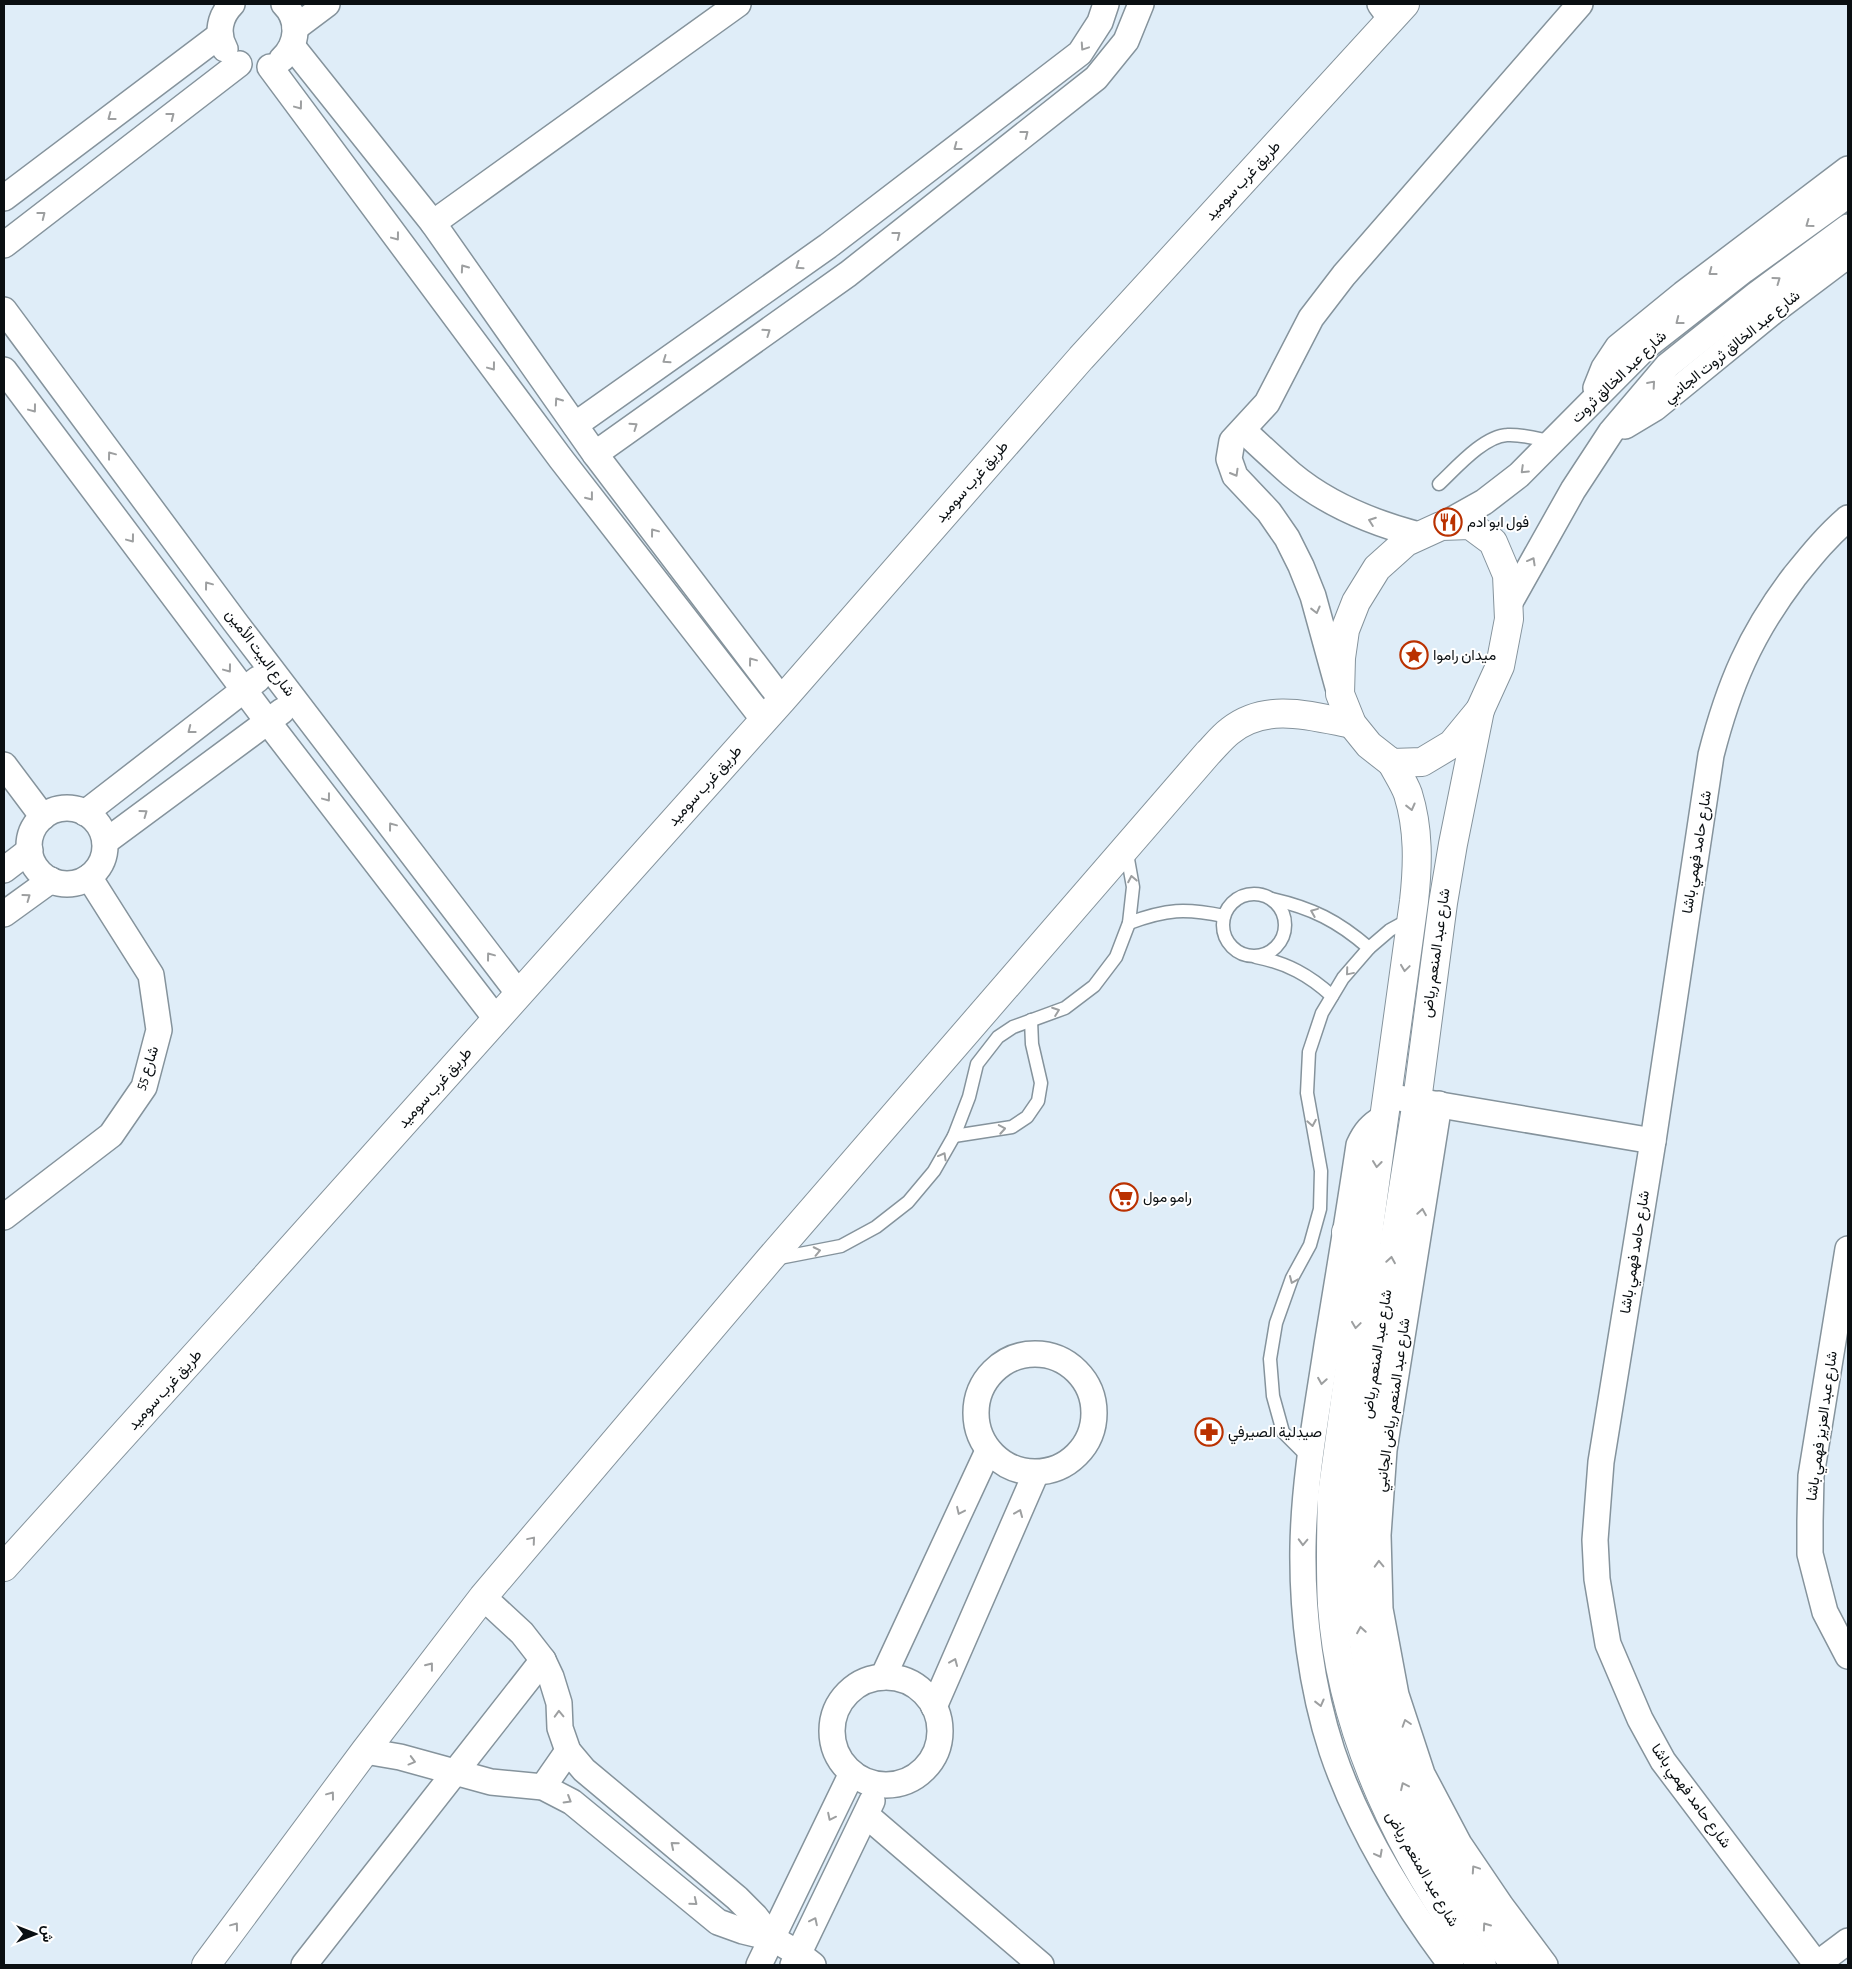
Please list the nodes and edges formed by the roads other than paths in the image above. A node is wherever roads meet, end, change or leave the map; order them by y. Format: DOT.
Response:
graph roads {
  1 [pos="284,4"];
  2 [pos="327,4"];
  3 [pos="738,4"];
  4 [pos="1106,4"];
  5 [pos="1141,4"];
  6 [pos="1580,4"];
  7 [pos="1392,9"];
  8 [pos="223,14"];
  9 [pos="294,37"];
  10 [pos="239,64"];
  11 [pos="270,67"];
  12 [pos="1848,169"];
  13 [pos="1848,195"];
  14 [pos="4,198"];
  15 [pos="433,223"];
  16 [pos="1848,227"];
  17 [pos="4,245"];
  18 [pos="828,246"];
  19 [pos="1848,256"];
  20 [pos="848,274"];
  21 [pos="4,310"];
  22 [pos="4,370"];
  23 [pos="1585,408"];
  24 [pos="1243,430"];
  25 [pos="1611,432"];
  26 [pos="585,440"];
  27 [pos="1553,442"];
  28 [pos="562,459"];
  29 [pos="1439,484"];
  30 [pos="1848,518"];
  31 [pos="1430,530"];
  32 [pos="1509,604"];
  33 [pos="272,669"];
  34 [pos="244,689"];
  35 [pos="1340,694"];
  36 [pos="296,699"];
  37 [pos="782,700"];
  38 [pos="1480,710"];
  39 [pos="764,720"];
  40 [pos="268,722"];
  41 [pos="1352,724"];
  42 [pos="1392,763"];
  43 [pos="4,765"];
  44 [pos="85,813"];
  45 [pos="43,817"];
  46 [pos="105,842"];
  47 [pos="1125,847"];
  48 [pos="30,850"];
  49 [pos="4,870"];
  50 [pos="89,877"];
  51 [pos="51,880"];
  52 [pos="1270,899"];
  53 [pos="4,914"];
  54 [pos="1224,916"];
  55 [pos="1412,918"];
  56 [pos="1129,923"];
  57 [pos="1369,948"];
  58 [pos="1254,957"];
  59 [pos="519,994"];
  60 [pos="1332,996"];
  61 [pos="496,1020"];
  62 [pos="1031,1020"];
  63 [pos="989,1026"];
  64 [pos="1428,1103"];
  65 [pos="1385,1107"];
  66 [pos="954,1136"];
  67 [pos="1653,1141"];
  68 [pos="4,1217"];
  69 [pos="1357,1232"];
  70 [pos="1848,1249"];
  71 [pos="769,1260"];
  72 [pos="1373,1448"];
  73 [pos="988,1451"];
  74 [pos="1310,1460"];
  75 [pos="1036,1473"];
  76 [pos="4,1567"];
  77 [pos="484,1597"];
  78 [pos="1848,1656"];
  79 [pos="543,1660"];
  80 [pos="883,1677"];
  81 [pos="934,1707"];
  82 [pos="365,1751"];
  83 [pos="568,1751"];
  84 [pos="454,1773"];
  85 [pos="852,1773"];
  86 [pos="880,1785"];
  87 [pos="544,1786"];
  88 [pos="866,1815"];
  89 [pos="772,1938"];
  90 [pos="1848,1941"];
  91 [pos="801,1961"];
  92 [pos="206,1965"];
  93 [pos="304,1965"];
  94 [pos="759,1965"];
  95 [pos="1042,1965"];
  96 [pos="1451,1965"];
  97 [pos="1482,1965"];
  98 [pos="1515,1965"];
  99 [pos="1545,1965"];
  100 [pos="1816,1965"];
  1 -- 9 [label="street"];
  2 -- 9 [label="street"];
  3 -- 15 [label="street"];
  4 -- 18 [label="street, one-way"];
  20 -- 5 [label="street, one-way"];
  6 -- 24 [label="street"];
  7 -- 37 [label="street, طريق غرب سوميد"];
  8 -- 10 [label="street"];
  8 -- 14 [label="street, one-way"];
  9 -- 11 [label="street"];
  9 -- 15 [label="street"];
  10 -- 11 [label="street"];
  17 -- 10 [label="street, one-way"];
  11 -- 28 [label="street, one-way"];
  12 -- 23 [label="street, one-way"];
  13 -- 23 [label="street, شارع عبد الخالق ثروت, one-way"];
  26 -- 15 [label="street, one-way"];
  25 -- 16 [label="street, شارع عبد الخالق ثروت, one-way"];
  18 -- 20 [label="street"];
  18 -- 26 [label="street, one-way"];
  19 -- 25 [label="street, شارع عبد الخالق ثروت الجانبي"];
  26 -- 20 [label="street, one-way"];
  33 -- 21 [label="street, شارع البيت الأمين, one-way"];
  22 -- 34 [label="street, one-way"];
  23 -- 27 [label="street, شارع عبد الخالق ثروت"];
  31 -- 24 [label="street, one-way"];
  24 -- 35 [label="street, one-way"];
  32 -- 25 [label="street, شارع عبد الخالق ثروت, one-way"];
  26 -- 28 [label="street"];
  37 -- 26 [label="street, one-way"];
  27 -- 29 [label="lane"];
  27 -- 31 [label="street, شارع عبد الخالق ثروت, one-way"];
  28 -- 39 [label="street, one-way"];
  30 -- 67 [label="street, شارع حامد فهمي باشا"];
  31 -- 32 [label="street"];
  31 -- 35 [label="street"];
  32 -- 38 [label="street"];
  33 -- 34 [label="street"];
  33 -- 36 [label="street, شارع البيت الأمين"];
  34 -- 40 [label="street"];
  34 -- 44 [label="street, one-way"];
  35 -- 41 [label="street"];
  36 -- 40 [label="street"];
  59 -- 36 [label="street, شارع البيت الأمين, one-way"];
  37 -- 39 [label="street, طريق غرب سوميد"];
  38 -- 42 [label="street"];
  38 -- 64 [label="street, شارع عبد المنعم رياض"];
  39 -- 59 [label="street, طريق غرب سوميد"];
  46 -- 40 [label="street, one-way"];
  40 -- 61 [label="street, one-way"];
  41 -- 42 [label="street"];
  41 -- 47 [label="street"];
  42 -- 55 [label="street, شارع عبد المنعم رياض, one-way"];
  43 -- 45 [label="street"];
  44 -- 45 [label="street"];
  44 -- 46 [label="street"];
  45 -- 48 [label="street"];
  46 -- 50 [label="street"];
  56 -- 47 [label="lane, one-way"];
  47 -- 63 [label="street"];
  48 -- 49 [label="street"];
  48 -- 51 [label="street"];
  50 -- 51 [label="street"];
  50 -- 68 [label="street, شارع 55"];
  53 -- 51 [label="street, one-way"];
  52 -- 54 [label="lane"];
  57 -- 52 [label="lane, one-way"];
  52 -- 58 [label="lane"];
  54 -- 56 [label="lane"];
  54 -- 58 [label="lane"];
  55 -- 57 [label="lane"];
  55 -- 65 [label="street, شارع عبد المنعم رياض, one-way"];
  62 -- 56 [label="lane, one-way"];
  57 -- 60 [label="lane, one-way"];
  58 -- 60 [label="lane"];
  59 -- 61 [label="street, طريق غرب سوميد"];
  60 -- 74 [label="lane, one-way"];
  61 -- 76 [label="street, طريق غرب سوميد"];
  62 -- 63 [label="lane"];
  66 -- 62 [label="lane, one-way"];
  63 -- 66 [label="lane"];
  63 -- 71 [label="street"];
  64 -- 65 [label="street"];
  64 -- 67 [label="street"];
  72 -- 64 [label="street, شارع عبد المنعم رياض, one-way"];
  65 -- 69 [label="street, شارع عبد المنعم رياض, one-way"];
  71 -- 66 [label="lane, one-way"];
  67 -- 100 [label="street, شارع حامد فهمي باشا"];
  69 -- 74 [label="street, one-way"];
  69 -- 97 [label="street, شارع عبد المنعم رياض, one-way"];
  70 -- 78 [label="street, شارع عبد العزيز فهمي باشا"];
  77 -- 71 [label="street, one-way"];
  98 -- 72 [label="street, شارع عبد المنعم رياض, one-way"];
  99 -- 72 [label="street, شارع عبد المنعم رياض الجانبي, one-way"];
  73 -- 75 [label="street"];
  73 -- 75 [label="street"];
  73 -- 80 [label="street, one-way"];
  74 -- 96 [label="street, one-way"];
  81 -- 75 [label="street, one-way"];
  77 -- 79 [label="street"];
  82 -- 77 [label="street, one-way"];
  83 -- 79 [label="street, one-way"];
  79 -- 84 [label="street"];
  80 -- 81 [label="street"];
  80 -- 85 [label="street"];
  81 -- 86 [label="street"];
  82 -- 84 [label="street, one-way"];
  92 -- 82 [label="street, one-way"];
  83 -- 87 [label="street"];
  89 -- 83 [label="street, one-way"];
  84 -- 87 [label="street"];
  84 -- 93 [label="street"];
  85 -- 86 [label="street"];
  85 -- 89 [label="street, one-way"];
  86 -- 88 [label="street"];
  87 -- 89 [label="street, one-way"];
  91 -- 88 [label="street, one-way"];
  88 -- 95 [label="street"];
  89 -- 91 [label="street"];
  89 -- 94 [label="street"];
  90 -- 100 [label="street"];
}
